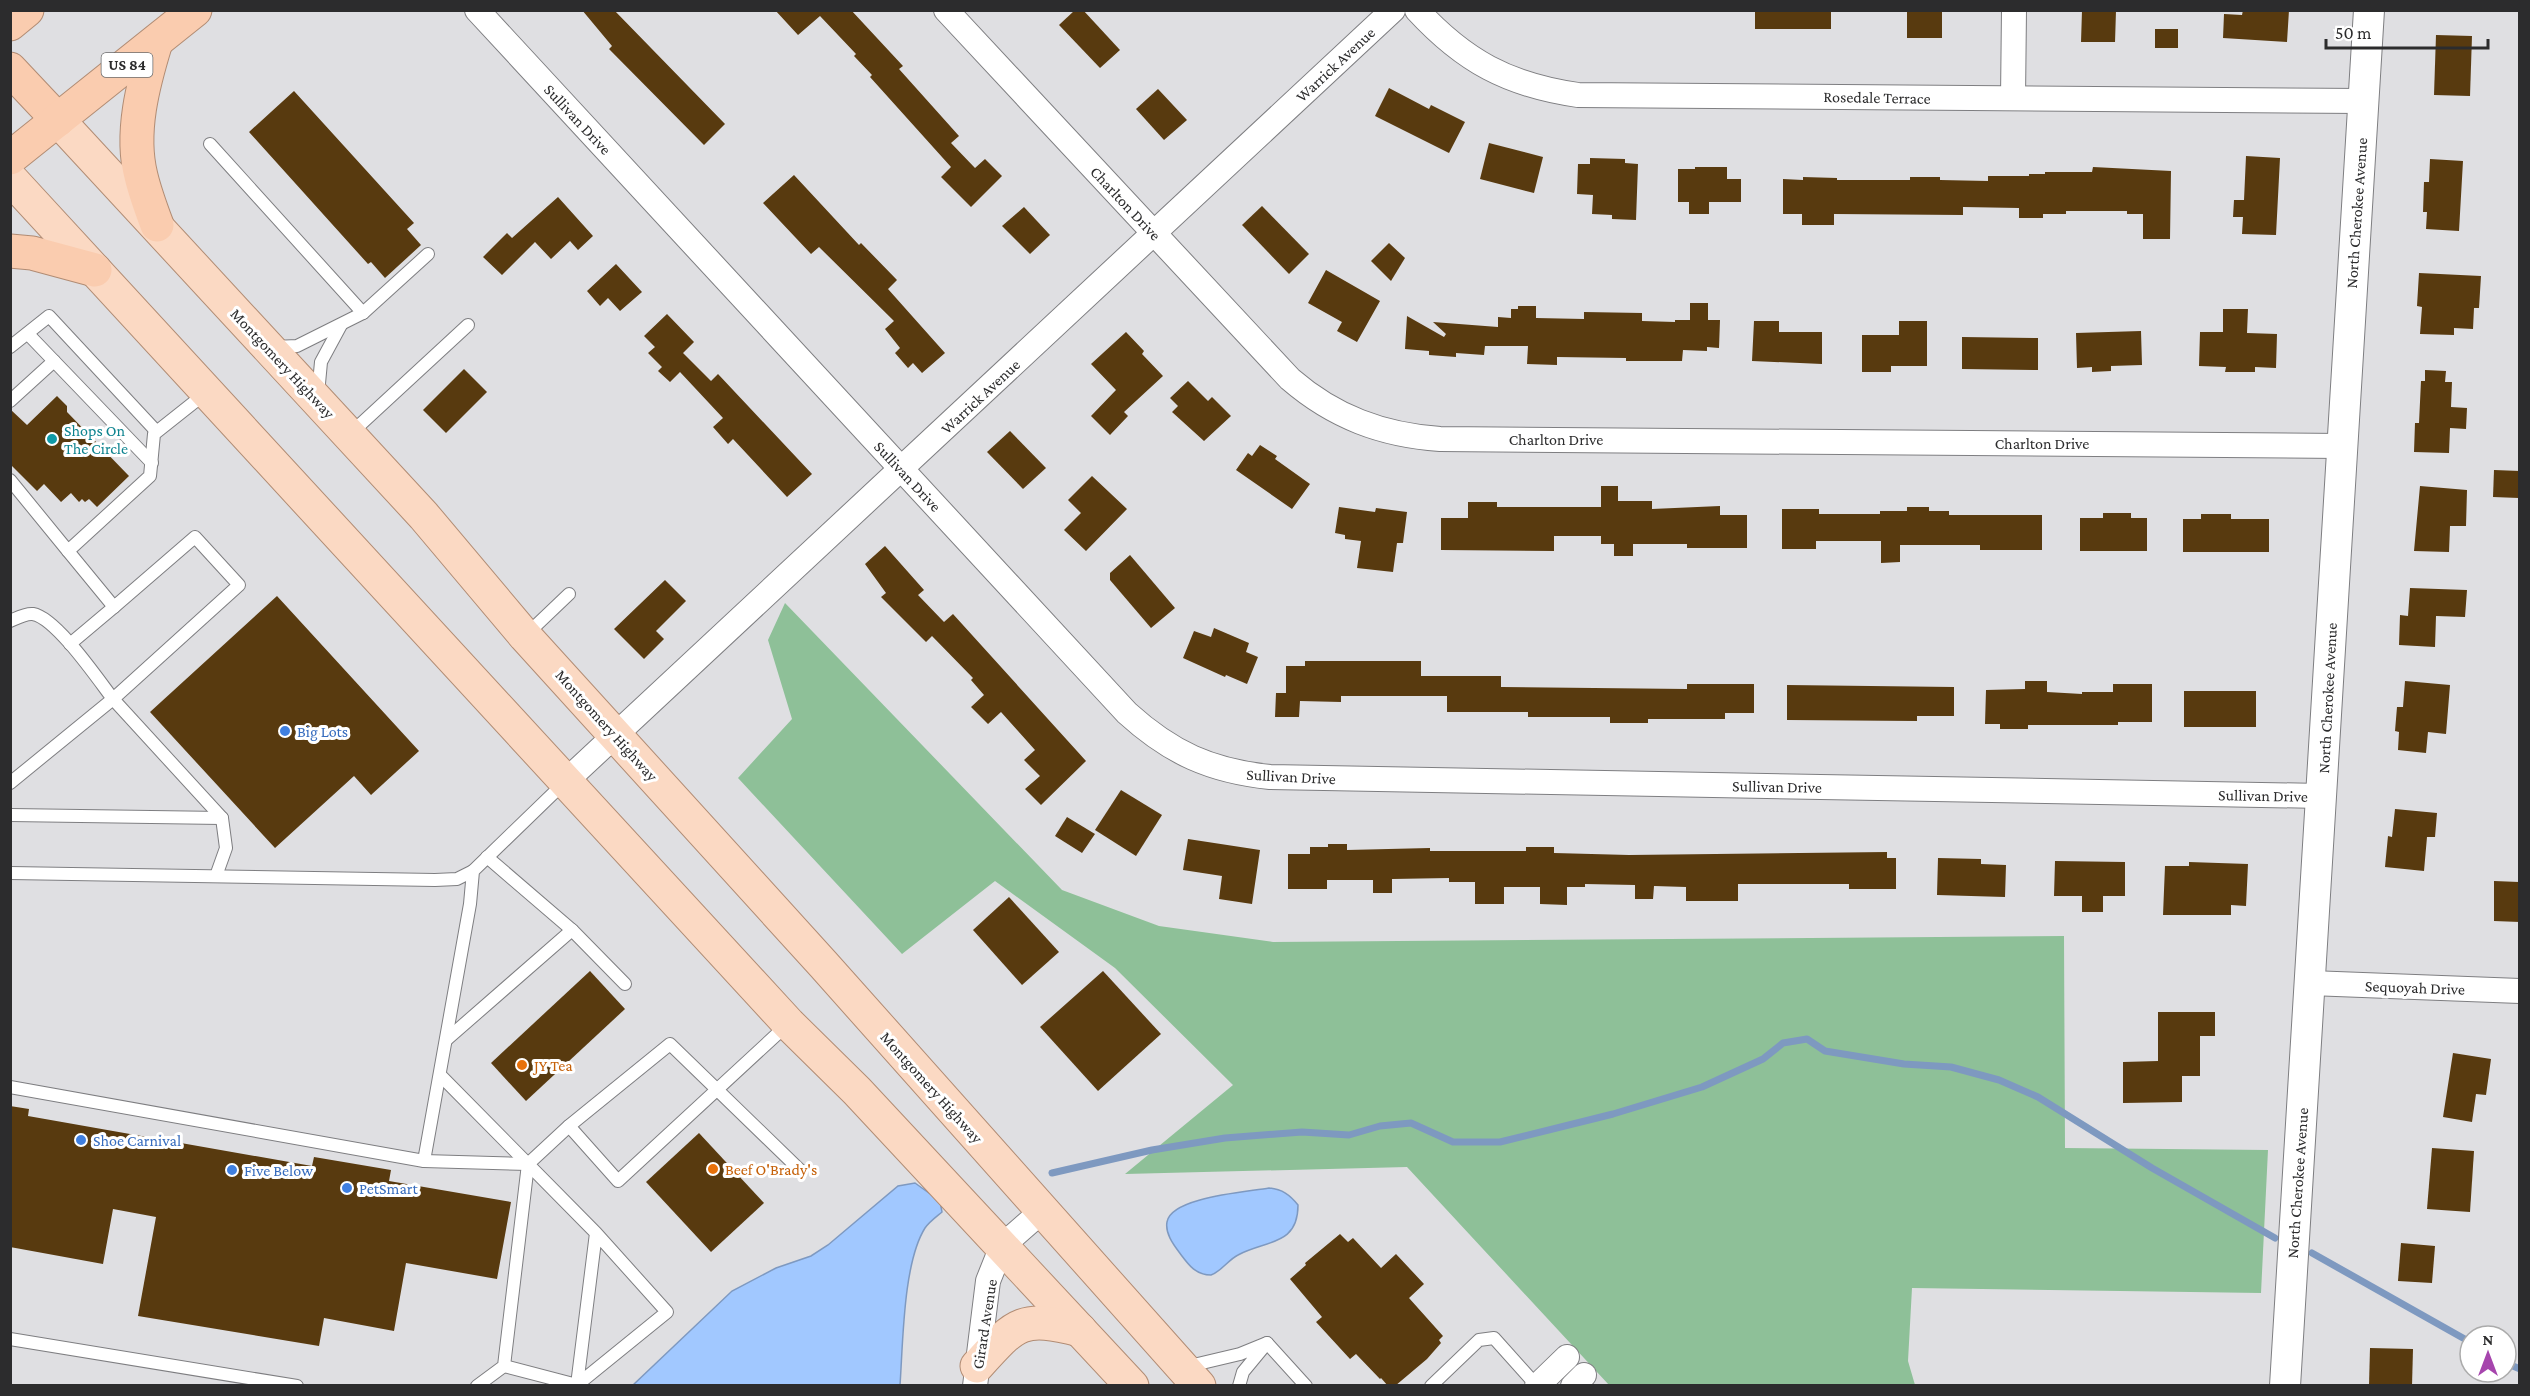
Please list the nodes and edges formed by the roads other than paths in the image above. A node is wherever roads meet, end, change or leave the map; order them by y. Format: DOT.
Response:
graph roads {
  1 [pos="27,10"];
  2 [pos="195,10"];
  3 [pos="477,10"];
  4 [pos="946,10"];
  5 [pos="1393,10"];
  6 [pos="1416,10"];
  7 [pos="2014,10"];
  8 [pos="2368,10"];
  9 [pos="10,24"];
  10 [pos="156,42"];
  11 [pos="10,69"];
  12 [pos="2013,99"];
  13 [pos="2363,101"];
  14 [pos="58,120"];
  15 [pos="210,144"];
  16 [pos="10,159"];
  17 [pos="10,177"];
  18 [pos="157,225"];
  19 [pos="1154,234"];
  20 [pos="10,251"];
  21 [pos="428,254"];
  22 [pos="95,270"];
  23 [pos="363,313"];
  24 [pos="341,325"];
  25 [pos="468,325"];
  26 [pos="28,334"];
  27 [pos="10,347"];
  28 [pos="269,348"];
  29 [pos="54,361"];
  30 [pos="208,392"];
  31 [pos="317,400"];
  32 [pos="10,401"];
  33 [pos="156,431"];
  34 [pos="349,435"];
  35 [pos="2342,446"];
  36 [pos="152,462"];
  37 [pos="902,469"];
  38 [pos="10,480"];
  39 [pos="68,551"];
  40 [pos="569,594"];
  41 [pos="114,607"];
  42 [pos="10,621"];
  43 [pos="525,636"];
  44 [pos="70,644"];
  45 [pos="114,699"];
  46 [pos="616,736"];
  47 [pos="566,781"];
  48 [pos="10,783"];
  49 [pos="2321,796"];
  50 [pos="10,815"];
  51 [pos="222,818"];
  52 [pos="487,857"];
  53 [pos="473,871"];
  54 [pos="10,873"];
  55 [pos="216,876"];
  56 [pos="572,930"];
  57 [pos="625,984"];
  58 [pos="2310,984"];
  59 [pos="2520,991"];
  60 [pos="789,1024"];
  61 [pos="446,1040"];
  62 [pos="440,1075"];
  63 [pos="10,1088"];
  64 [pos="717,1090"];
  65 [pos="569,1126"];
  66 [pos="424,1161"];
  67 [pos="528,1164"];
  68 [pos="801,1170"];
  69 [pos="1042,1211"];
  70 [pos="596,1233"];
  71 [pos="1002,1246"];
  72 [pos="1080,1330"];
  73 [pos="10,1339"];
  74 [pos="1267,1343"];
  75 [pos="1567,1357"];
  76 [pos="504,1366"];
  77 [pos="976,1376"];
  78 [pos="1191,1377"];
  79 [pos="297,1386"];
  80 [pos="477,1386"];
  81 [pos="577,1386"];
  82 [pos="1131,1386"];
  83 [pos="1239,1386"];
  84 [pos="1306,1386"];
  85 [pos="1431,1386"];
  86 [pos="1537,1386"];
  87 [pos="2285,1386"];
  1 -- 9 [label="highway"];
  2 -- 10 [label="highway, US 84"];
  3 -- 37 [label="street, Sullivan Drive"];
  4 -- 19 [label="street, Charlton Drive"];
  5 -- 19 [label="street, Warrick Avenue"];
  6 -- 12 [label="street, Rosedale Terrace"];
  7 -- 12 [label="street"];
  8 -- 13 [label="street, North Cherokee Avenue"];
  10 -- 14 [label="highway, US 84"];
  10 -- 18 [label="highway"];
  11 -- 14 [label="highway, Montgomery Highway"];
  12 -- 13 [label="street, Rosedale Terrace"];
  13 -- 35 [label="street, North Cherokee Avenue"];
  14 -- 16 [label="highway, US 84"];
  14 -- 18 [label="main road, Montgomery Highway"];
  15 -- 23 [label="lane"];
  17 -- 22 [label="main road"];
  18 -- 28 [label="main road, Montgomery Highway"];
  19 -- 35 [label="street, Charlton Drive"];
  19 -- 37 [label="street, Warrick Avenue"];
  20 -- 22 [label="highway"];
  21 -- 23 [label="lane"];
  22 -- 30 [label="main road"];
  23 -- 24 [label="lane"];
  24 -- 28 [label="lane"];
  24 -- 31 [label="lane"];
  25 -- 34 [label="lane"];
  26 -- 27 [label="lane"];
  26 -- 29 [label="lane"];
  26 -- 33 [label="lane"];
  28 -- 31 [label="main road, Montgomery Highway"];
  29 -- 32 [label="lane"];
  29 -- 36 [label="lane"];
  30 -- 33 [label="lane"];
  30 -- 47 [label="main road"];
  31 -- 34 [label="main road, Montgomery Highway"];
  33 -- 36 [label="lane"];
  34 -- 43 [label="main road, Montgomery Highway"];
  35 -- 49 [label="street, North Cherokee Avenue"];
  36 -- 39 [label="lane"];
  37 -- 46 [label="street, Warrick Avenue"];
  37 -- 49 [label="street, Sullivan Drive"];
  38 -- 39 [label="lane"];
  39 -- 41 [label="lane"];
  40 -- 43 [label="lane"];
  41 -- 44 [label="lane"];
  41 -- 45 [label="lane"];
  42 -- 44 [label="lane"];
  43 -- 46 [label="main road, Montgomery Highway"];
  44 -- 45 [label="lane"];
  45 -- 48 [label="lane"];
  45 -- 51 [label="lane"];
  46 -- 47 [label="street, Warrick Avenue"];
  46 -- 69 [label="main road, Montgomery Highway"];
  47 -- 52 [label="lane"];
  47 -- 60 [label="main road"];
  49 -- 58 [label="street, North Cherokee Avenue"];
  50 -- 51 [label="lane"];
  51 -- 55 [label="lane"];
  52 -- 53 [label="lane"];
  52 -- 56 [label="lane"];
  53 -- 55 [label="lane"];
  53 -- 61 [label="lane"];
  54 -- 55 [label="lane"];
  56 -- 57 [label="lane"];
  56 -- 61 [label="lane"];
  58 -- 59 [label="street, Sequoyah Drive"];
  58 -- 87 [label="street, North Cherokee Avenue"];
  60 -- 64 [label="lane"];
  60 -- 71 [label="main road"];
  61 -- 62 [label="lane"];
  62 -- 66 [label="lane"];
  62 -- 67 [label="lane"];
  63 -- 66 [label="lane"];
  64 -- 65 [label="lane"];
  64 -- 65 [label="lane"];
  64 -- 68 [label="lane"];
  65 -- 67 [label="lane"];
  66 -- 67 [label="lane"];
  67 -- 70 [label="lane"];
  67 -- 76 [label="lane"];
  69 -- 71 [label="street, Girard Avenue"];
  69 -- 78 [label="main road, Montgomery Highway"];
  70 -- 81 [label="lane"];
  70 -- 81 [label="lane"];
  71 -- 72 [label="main road"];
  71 -- 77 [label="street, Girard Avenue"];
  72 -- 77 [label="main road"];
  72 -- 82 [label="main road"];
  73 -- 79 [label="lane"];
  74 -- 78 [label="lane"];
  74 -- 83 [label="lane"];
  74 -- 84 [label="lane"];
  75 -- 86 [label="street"];
  76 -- 80 [label="lane"];
  76 -- 81 [label="lane"];
  85 -- 86 [label="lane"];
}
